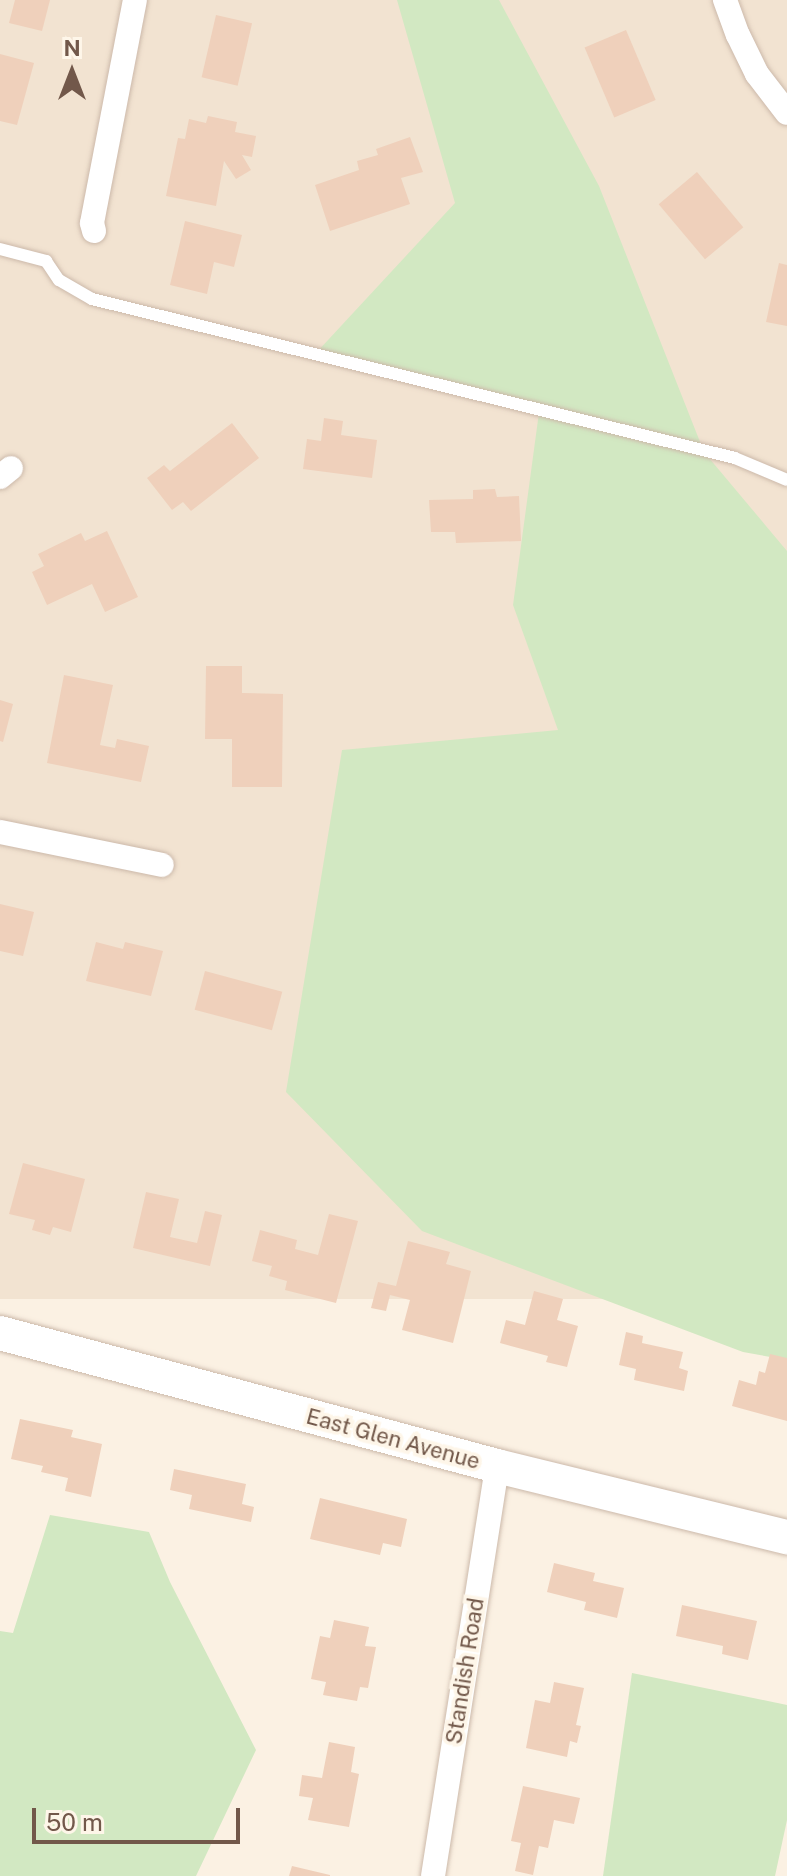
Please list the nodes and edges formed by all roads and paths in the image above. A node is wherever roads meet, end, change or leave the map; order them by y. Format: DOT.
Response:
graph roads {
  1 [pos="135,0"];
  2 [pos="725,0"];
  3 [pos="787,113"];
  4 [pos="94,231"];
  5 [pos="0,249"];
  6 [pos="787,480"];
  7 [pos="0,832"];
  8 [pos="162,865"];
  9 [pos="0,1333"];
  10 [pos="497,1466"];
  11 [pos="787,1537"];
  12 [pos="433,1876"];
  1 -- 4 [label="street"];
  2 -- 3 [label="street"];
  5 -- 6 [label="lane"];
  7 -- 8 [label="street"];
  9 -- 10 [label="street, East Glen Avenue"];
  10 -- 11 [label="street, East Glen Avenue"];
  10 -- 12 [label="street, Standish Road"];
}
